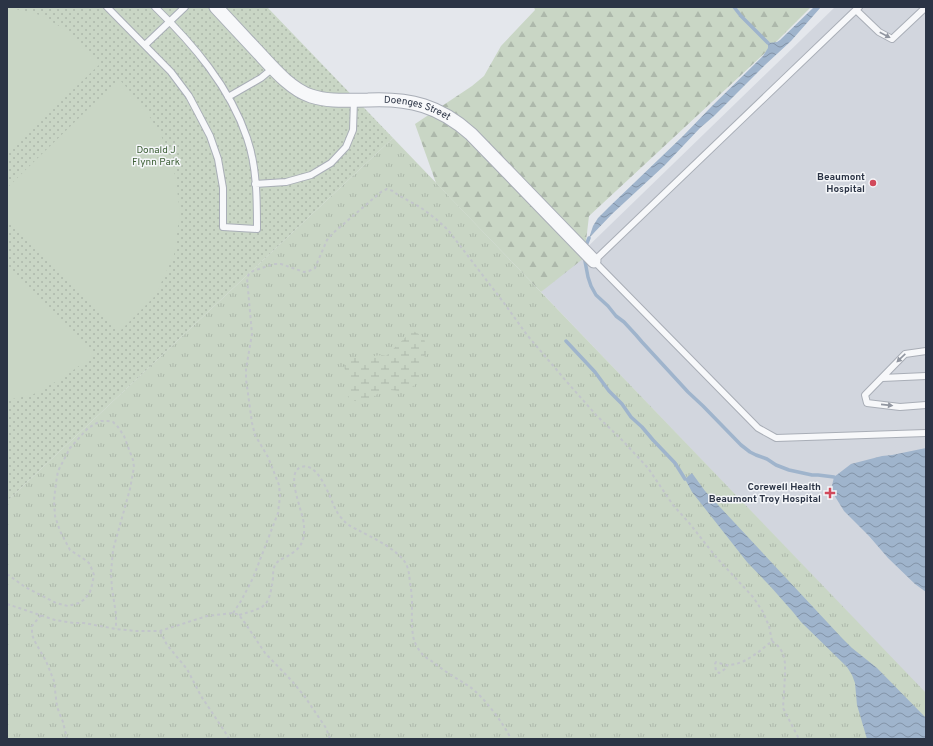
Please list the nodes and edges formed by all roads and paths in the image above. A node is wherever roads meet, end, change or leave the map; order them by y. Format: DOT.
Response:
graph roads {
  1 [pos="107,7"];
  2 [pos="155,7"];
  3 [pos="185,7"];
  4 [pos="216,7"];
  5 [pos="926,7"];
  6 [pos="857,8"];
  7 [pos="170,21"];
  8 [pos="145,45"];
  9 [pos="273,68"];
  10 [pos="228,97"];
  11 [pos="354,100"];
  12 [pos="255,184"];
  13 [pos="594,262"];
  14 [pos="926,351"];
  15 [pos="926,376"];
  16 [pos="882,378"];
  17 [pos="926,405"];
  18 [pos="926,433"];
  19 [pos="7,574"];
  20 [pos="7,604"];
  21 [pos="233,613"];
  22 [pos="41,615"];
  23 [pos="239,616"];
  24 [pos="116,629"];
  25 [pos="160,631"];
  26 [pos="772,642"];
  27 [pos="728,665"];
  28 [pos="67,739"];
  29 [pos="229,739"];
  30 [pos="330,739"];
  31 [pos="511,739"];
  32 [pos="799,739"];
  1 -- 8 [label="lane"];
  2 -- 7 [label="lane"];
  3 -- 7 [label="lane"];
  4 -- 9 [label="street, Doenges Street"];
  6 -- 5 [label="lane, one-way"];
  6 -- 13 [label="lane"];
  7 -- 8 [label="lane"];
  7 -- 10 [label="lane"];
  8 -- 12 [label="lane"];
  9 -- 10 [label="lane"];
  9 -- 11 [label="street, Doenges Street"];
  10 -- 12 [label="lane"];
  11 -- 12 [label="lane"];
  11 -- 13 [label="street, Doenges Street"];
  13 -- 18 [label="lane"];
  14 -- 16 [label="lane, one-way"];
  15 -- 16 [label="lane"];
  16 -- 17 [label="lane, one-way"];
  19 -- 24 [label="path"];
  20 -- 22 [label="path"];
  21 -- 23 [label="path"];
  21 -- 25 [label="path"];
  21 -- 26 [label="path"];
  22 -- 24 [label="path"];
  22 -- 28 [label="path"];
  23 -- 30 [label="path"];
  23 -- 31 [label="path"];
  24 -- 25 [label="path"];
  25 -- 29 [label="path"];
  26 -- 27 [label="path"];
  26 -- 32 [label="path"];
  27 -- 27 [label="path"];
}
